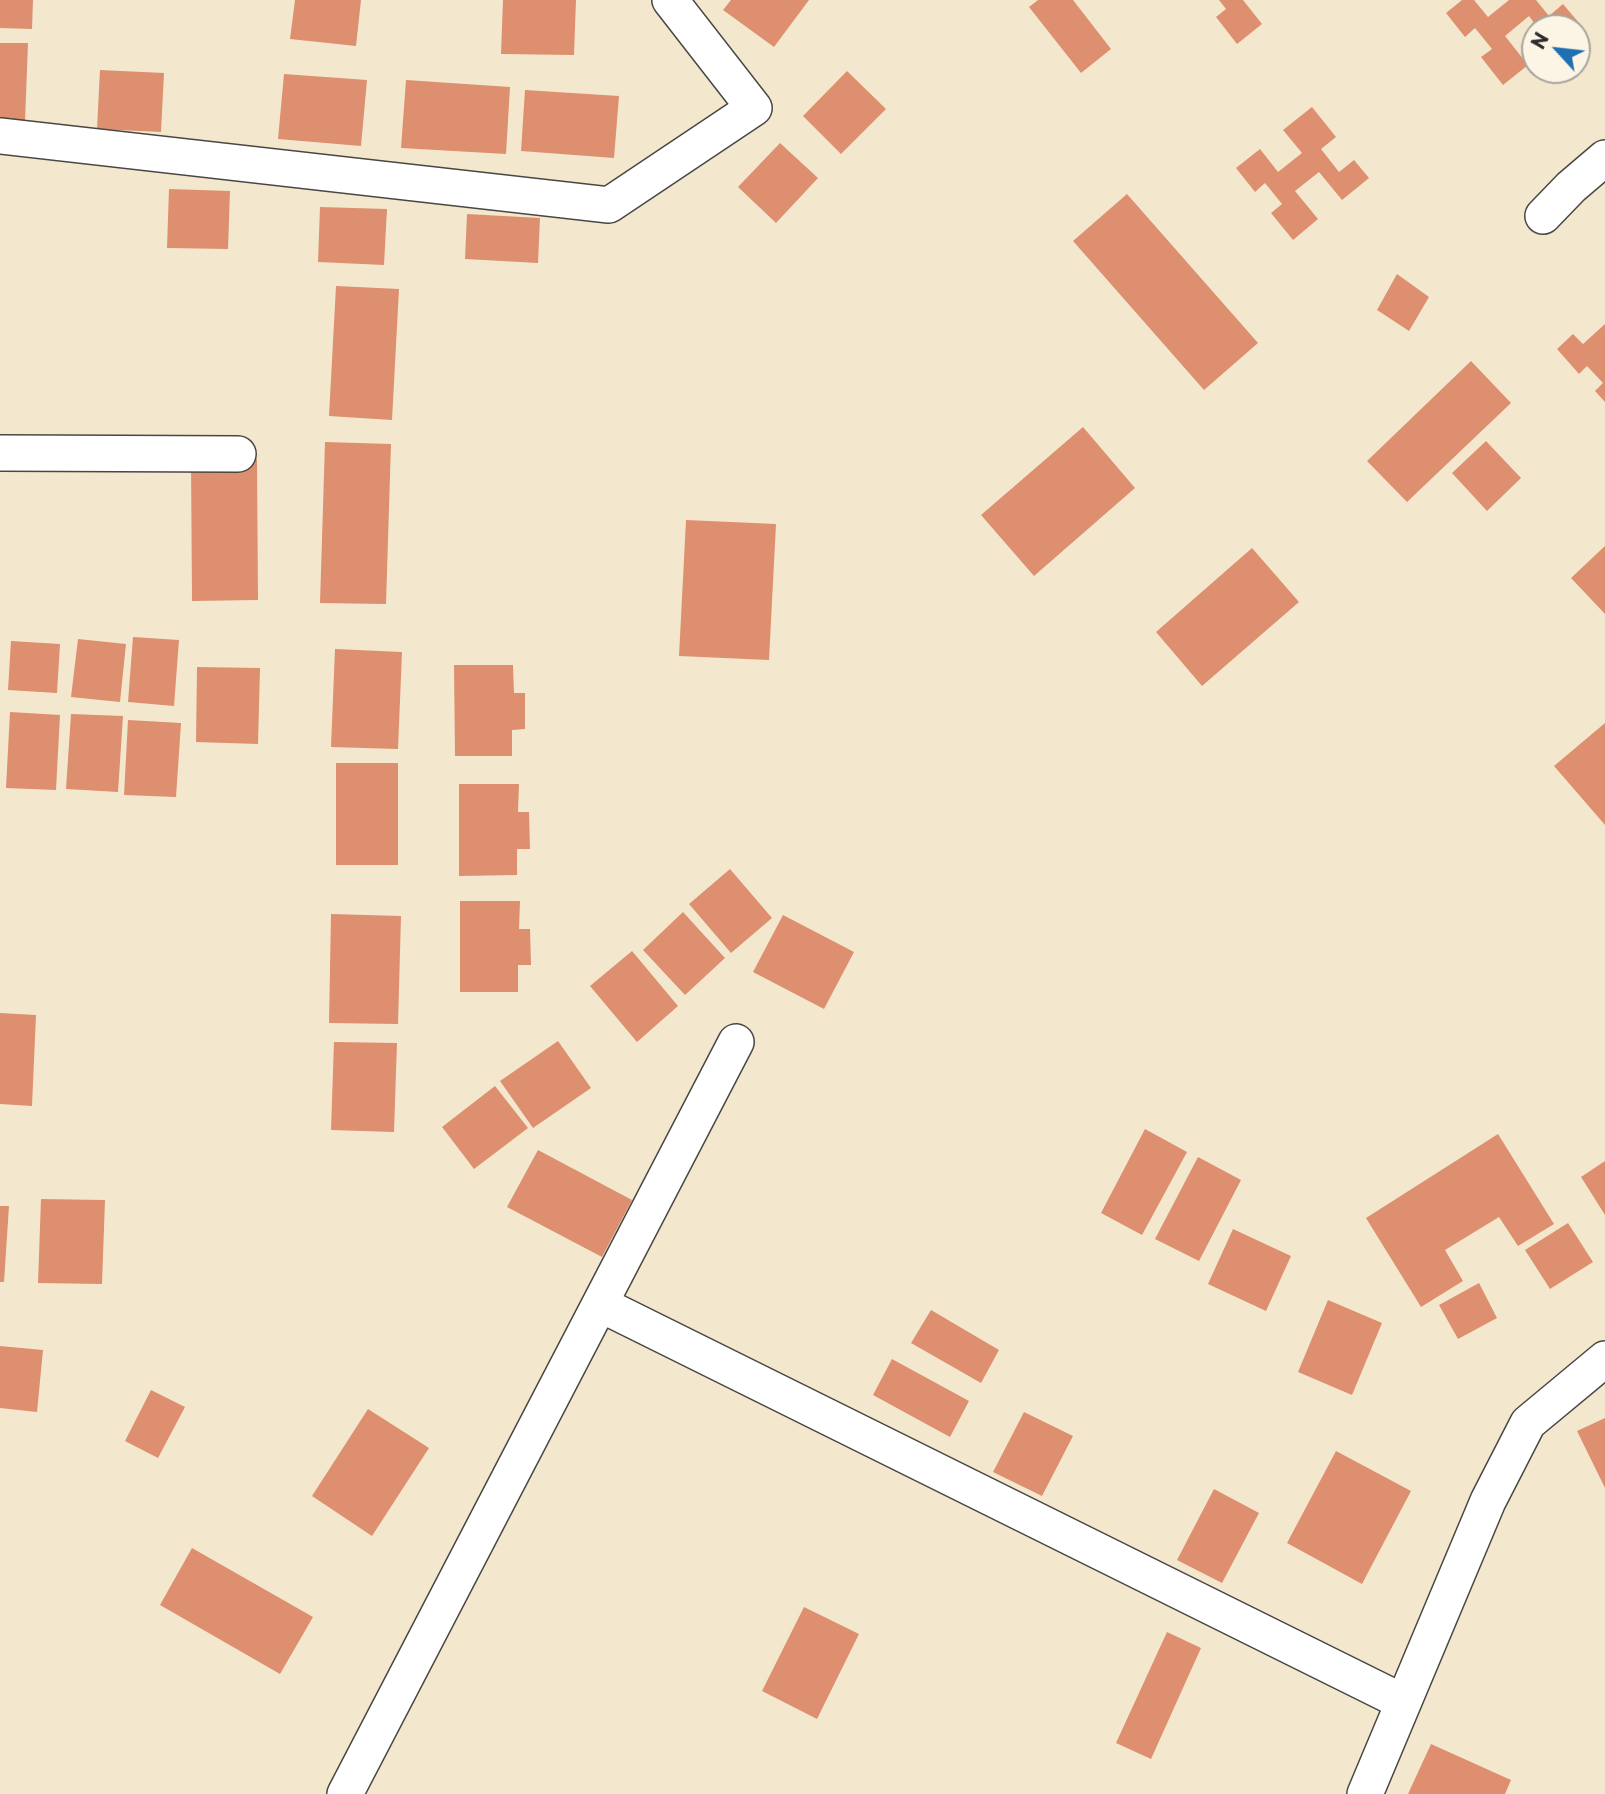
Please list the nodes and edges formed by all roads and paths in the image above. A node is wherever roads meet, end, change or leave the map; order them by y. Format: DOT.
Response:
graph roads {
  1 [pos="670,0"];
  2 [pos="0,136"];
  3 [pos="1605,158"];
  4 [pos="1543,216"];
  5 [pos="0,453"];
  6 [pos="238,454"];
  7 [pos="736,1042"];
  8 [pos="600,1304"];
  9 [pos="1605,1359"];
  10 [pos="1403,1702"];
  11 [pos="345,1794"];
  12 [pos="1365,1794"];
  1 -- 2 [label="street"];
  3 -- 4 [label="street"];
  5 -- 6 [label="street"];
  7 -- 8 [label="street"];
  8 -- 10 [label="street"];
  8 -- 11 [label="street"];
  9 -- 10 [label="street"];
  10 -- 12 [label="street"];
}
